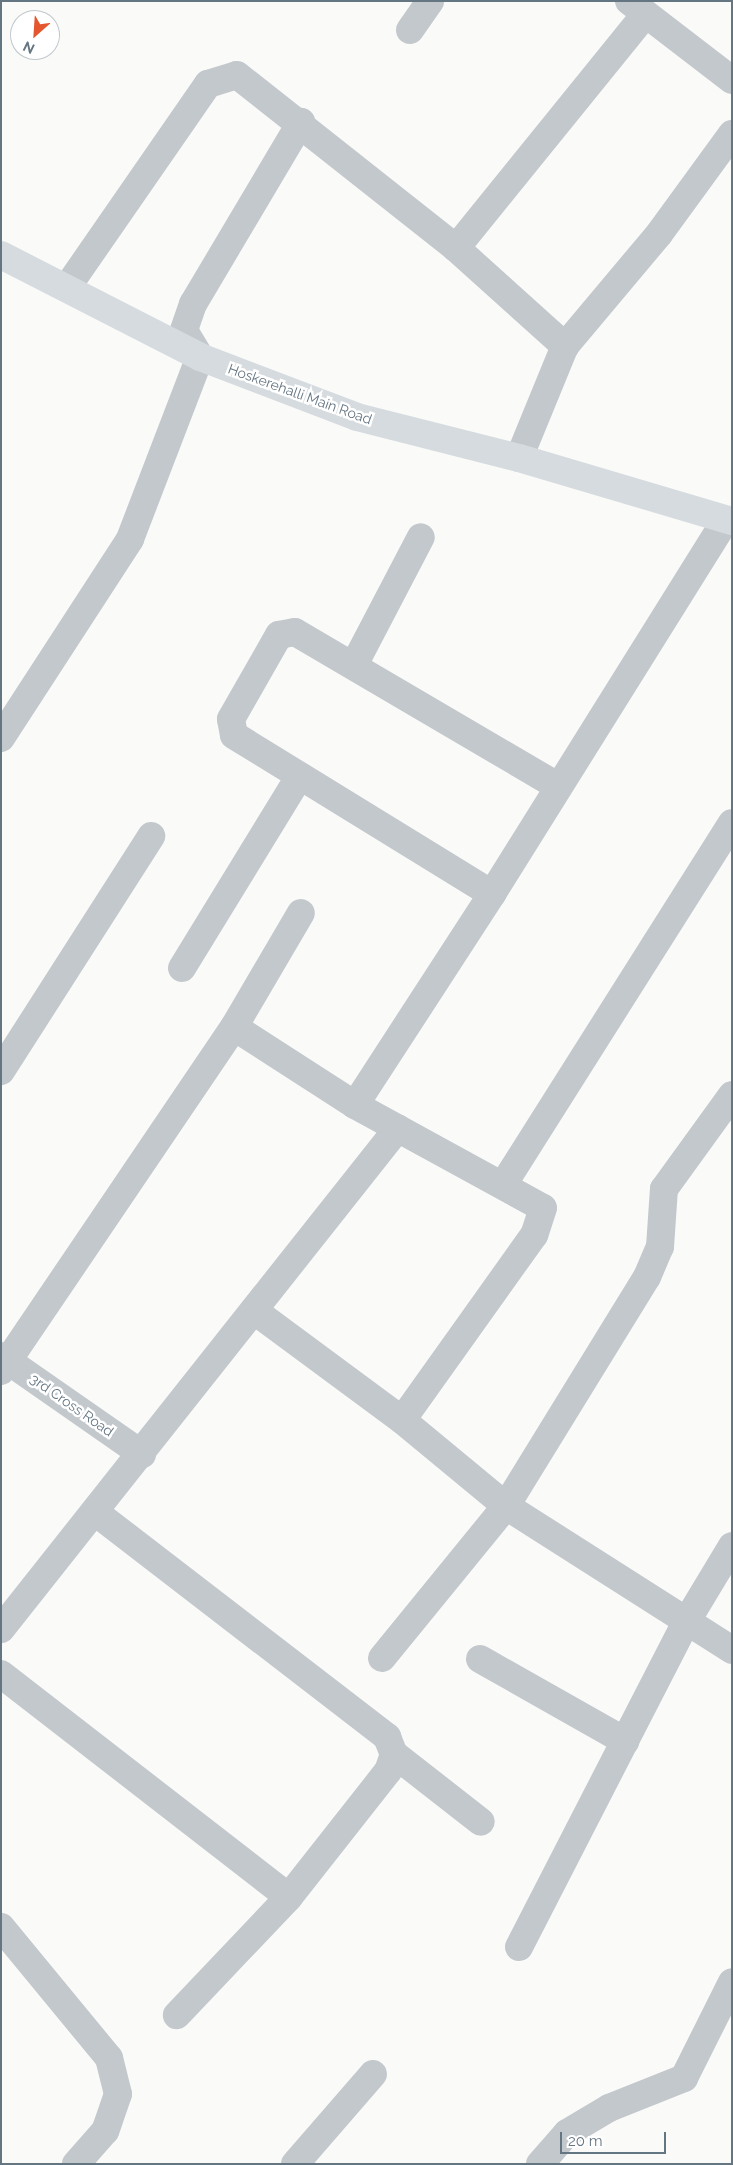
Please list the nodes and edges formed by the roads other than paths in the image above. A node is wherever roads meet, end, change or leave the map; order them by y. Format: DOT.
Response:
graph roads {
  1 [pos="430,1"];
  2 [pos="637,8"];
  3 [pos="410,30"];
  4 [pos="732,80"];
  5 [pos="301,122"];
  6 [pos="732,134"];
  7 [pos="456,248"];
  8 [pos="1,255"];
  9 [pos="68,286"];
  10 [pos="565,346"];
  11 [pos="200,358"];
  12 [pos="519,458"];
  13 [pos="729,520"];
  14 [pos="421,537"];
  15 [pos="354,665"];
  16 [pos="1,738"];
  17 [pos="299,777"];
  18 [pos="558,786"];
  19 [pos="732,823"];
  20 [pos="151,836"];
  21 [pos="492,894"];
  22 [pos="301,913"];
  23 [pos="182,968"];
  24 [pos="234,1027"];
  25 [pos="1,1071"];
  26 [pos="732,1095"];
  27 [pos="355,1105"];
  28 [pos="398,1128"];
  29 [pos="503,1185"];
  30 [pos="256,1312"];
  31 [pos="4,1363"];
  32 [pos="402,1420"];
  33 [pos="142,1454"];
  34 [pos="506,1506"];
  35 [pos="95,1512"];
  36 [pos="732,1546"];
  37 [pos="685,1624"];
  38 [pos="1,1629"];
  39 [pos="732,1650"];
  40 [pos="382,1658"];
  41 [pos="480,1659"];
  42 [pos="1,1674"];
  43 [pos="625,1741"];
  44 [pos="394,1754"];
  45 [pos="481,1822"];
  46 [pos="289,1897"];
  47 [pos="1,1927"];
  48 [pos="520,1946"];
  49 [pos="732,1982"];
  50 [pos="176,2015"];
  51 [pos="373,2074"];
  52 [pos="76,2164"];
  53 [pos="295,2164"];
  54 [pos="540,2164"];
  1 -- 3 [label="street"];
  2 -- 4 [label="street"];
  2 -- 7 [label="street"];
  5 -- 7 [label="street"];
  5 -- 9 [label="street"];
  5 -- 11 [label="street"];
  6 -- 10 [label="street"];
  7 -- 10 [label="street"];
  8 -- 9 [label="street, Hoskerehalli Main Road"];
  9 -- 11 [label="street, Hoskerehalli Main Road"];
  10 -- 12 [label="street"];
  11 -- 12 [label="street, Hoskerehalli Main Road"];
  11 -- 16 [label="street"];
  12 -- 13 [label="street, Hoskerehalli Main Road"];
  13 -- 18 [label="street"];
  14 -- 15 [label="street"];
  15 -- 17 [label="street"];
  15 -- 18 [label="street"];
  17 -- 21 [label="street"];
  17 -- 23 [label="street"];
  18 -- 21 [label="street"];
  19 -- 29 [label="street"];
  20 -- 25 [label="street"];
  21 -- 27 [label="street"];
  22 -- 24 [label="street"];
  24 -- 27 [label="street"];
  24 -- 31 [label="street"];
  26 -- 34 [label="street"];
  27 -- 28 [label="street"];
  28 -- 29 [label="street"];
  28 -- 30 [label="street"];
  29 -- 32 [label="street"];
  30 -- 32 [label="street"];
  30 -- 33 [label="street"];
  31 -- 33 [label="street, 3rd Cross Road"];
  32 -- 34 [label="street"];
  33 -- 35 [label="street"];
  34 -- 37 [label="street"];
  34 -- 40 [label="street"];
  35 -- 38 [label="street"];
  35 -- 44 [label="street"];
  36 -- 37 [label="street"];
  37 -- 39 [label="street"];
  37 -- 43 [label="street"];
  41 -- 43 [label="street"];
  42 -- 46 [label="street"];
  43 -- 48 [label="street"];
  44 -- 45 [label="street"];
  44 -- 46 [label="street"];
  46 -- 50 [label="street"];
  47 -- 52 [label="street"];
  49 -- 54 [label="street"];
  51 -- 53 [label="street"];
}
